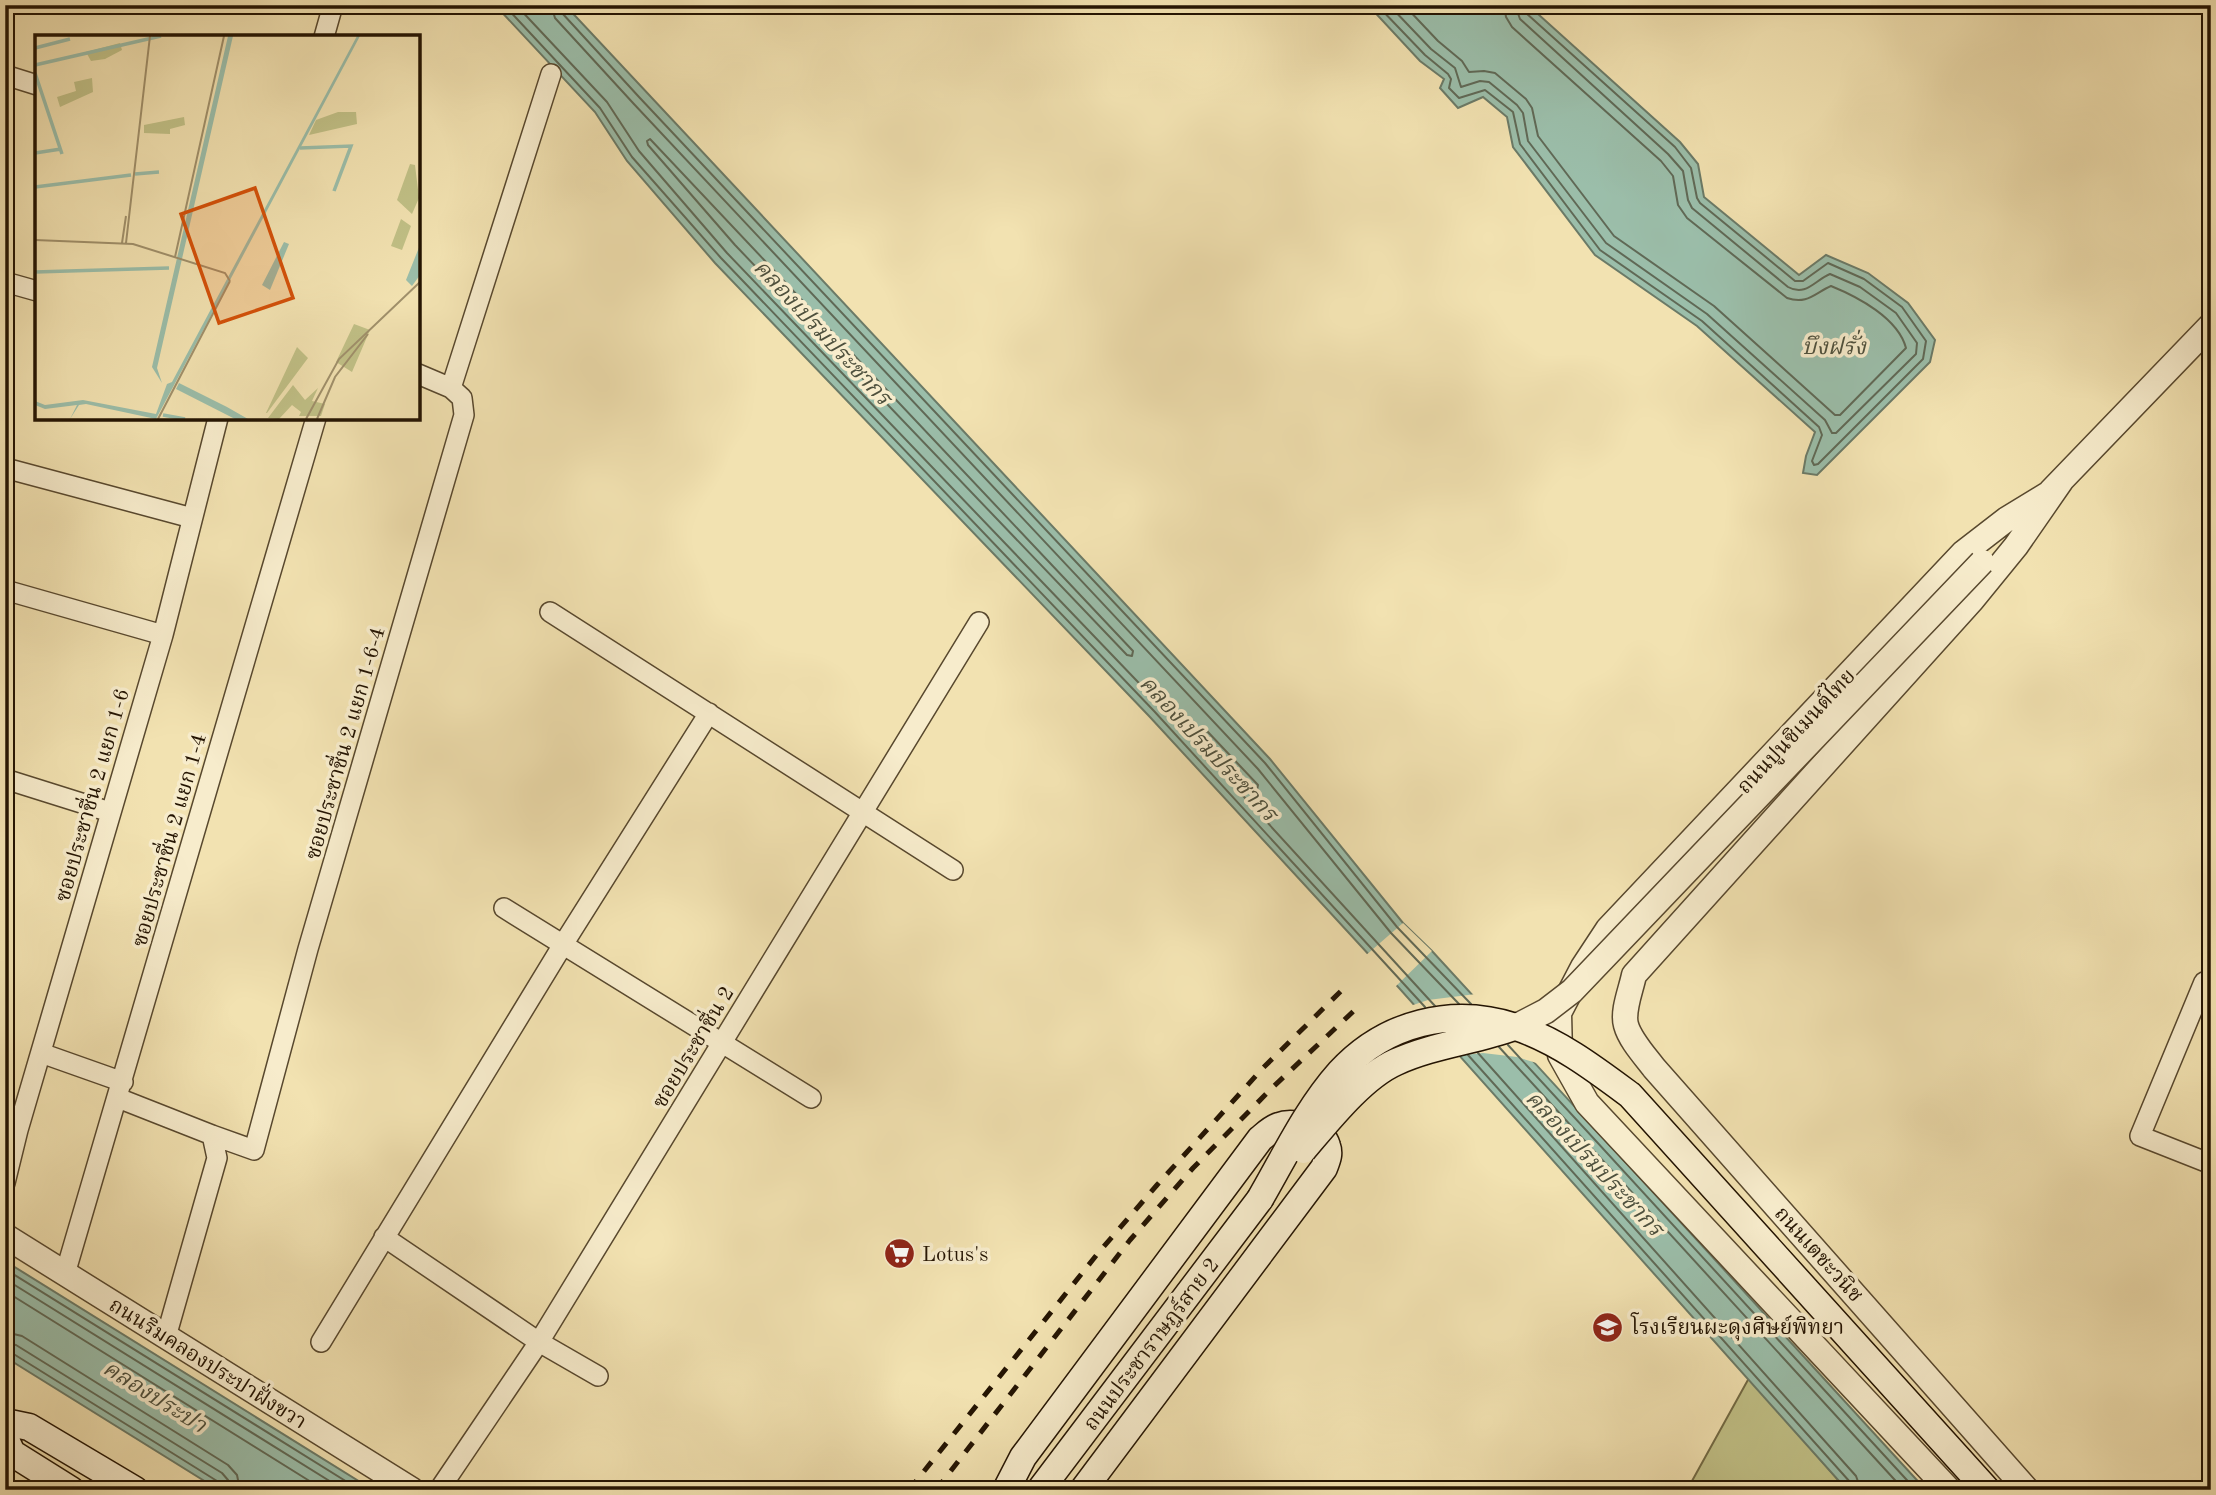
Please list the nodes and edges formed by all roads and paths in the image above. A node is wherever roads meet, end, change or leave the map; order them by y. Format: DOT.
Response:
graph roads {
  1 [pos="331,6"];
  2 [pos="324,35"];
  3 [pos="551,74"];
  4 [pos="5,75"];
  5 [pos="35,84"];
  6 [pos="5,282"];
  7 [pos="35,290"];
  8 [pos="2211,325"];
  9 [pos="420,375"];
  10 [pos="451,388"];
  11 [pos="217,420"];
  12 [pos="315,420"];
  13 [pos="5,468"];
  14 [pos="2054,488"];
  15 [pos="192,518"];
  16 [pos="5,590"];
  17 [pos="550,612"];
  18 [pos="979,622"];
  19 [pos="163,635"];
  20 [pos="709,713"];
  21 [pos="5,779"];
  22 [pos="110,812"];
  23 [pos="862,812"];
  24 [pos="953,870"];
  25 [pos="1630,906"];
  26 [pos="505,908"];
  27 [pos="1608,929"];
  28 [pos="1664,940"];
  29 [pos="564,943"];
  30 [pos="1645,962"];
  31 [pos="2211,985"];
  32 [pos="1626,1012"];
  33 [pos="1516,1027"];
  34 [pos="722,1043"];
  35 [pos="41,1053"];
  36 [pos="120,1090"];
  37 [pos="811,1098"];
  38 [pos="212,1135"];
  39 [pos="2211,1164"];
  40 [pos="5,1183"];
  41 [pos="5,1236"];
  42 [pos="384,1237"];
  43 [pos="65,1274"];
  44 [pos="166,1337"];
  45 [pos="321,1342"];
  46 [pos="539,1342"];
  47 [pos="598,1376"];
  48 [pos="5,1422"];
  49 [pos="7,1453"];
  50 [pos="71,1490"];
  51 [pos="135,1490"];
  52 [pos="412,1490"];
  53 [pos="439,1490"];
  54 [pos="1006,1490"];
  55 [pos="1040,1490"];
  56 [pos="1083,1490"];
  57 [pos="1949,1490"];
  58 [pos="1987,1490"];
  59 [pos="2027,1490"];
  1 -- 2 [label="street"];
  3 -- 10 [label="street"];
  4 -- 5 [label="street"];
  6 -- 7 [label="street"];
  8 -- 14 [label="street, ถนนปูนซิเมนต์ไทย"];
  9 -- 10 [label="street"];
  10 -- 38 [label="street, ซอยประชาชื่น 2 แยก 1-6-4"];
  11 -- 15 [label="street, ซอยประชาชื่น 2 แยก 1-6"];
  12 -- 36 [label="street, ซอยประชาชื่น 2 แยก 1-4"];
  13 -- 15 [label="street"];
  14 -- 25 [label="street, ถนนปูนซิเมนต์ไทย"];
  14 -- 28 [label="street, ถนนปูนซิเมนต์ไทย"];
  14 -- 33 [label="street, ถนนปูนซิเมนต์ไทย, bridge"];
  15 -- 19 [label="street, ซอยประชาชื่น 2 แยก 1-6"];
  16 -- 19 [label="street"];
  17 -- 20 [label="street"];
  18 -- 23 [label="street, ซอยประชาชื่น 2"];
  19 -- 22 [label="street, ซอยประชาชื่น 2 แยก 1-6"];
  20 -- 23 [label="street"];
  20 -- 29 [label="street"];
  21 -- 22 [label="street"];
  22 -- 35 [label="street, ซอยประชาชื่น 2 แยก 1-6"];
  23 -- 24 [label="street"];
  23 -- 34 [label="street, ซอยประชาชื่น 2"];
  25 -- 27 [label="street, ถนนปูนซิเมนต์ไทย"];
  25 -- 28 [label="street"];
  26 -- 29 [label="street"];
  27 -- 30 [label="street"];
  27 -- 57 [label="street, ถนนปูนซิเมนต์ไทย"];
  28 -- 30 [label="street, ถนนปูนซิเมนต์ไทย"];
  29 -- 34 [label="street"];
  29 -- 42 [label="street"];
  30 -- 32 [label="street, ถนนปูนซิเมนต์ไทย"];
  31 -- 39 [label="street"];
  32 -- 59 [label="street, ถนนเตชะวนิช"];
  33 -- 55 [label="main road, ถนนประชาราษฎร์สาย 2, bridge"];
  33 -- 58 [label="main road, ถนนเตชะวนิช, bridge"];
  34 -- 37 [label="street"];
  34 -- 46 [label="street, ซอยประชาชื่น 2"];
  35 -- 36 [label="street"];
  35 -- 40 [label="street, ซอยประชาชื่น 2 แยก 1-6"];
  36 -- 38 [label="street"];
  36 -- 43 [label="street, ซอยประชาชื่น 2 แยก 1-4"];
  38 -- 44 [label="street"];
  41 -- 43 [label="street, ถนนริมคลองประปาฝั่งขวา"];
  42 -- 45 [label="street"];
  42 -- 46 [label="street"];
  43 -- 44 [label="street, ถนนริมคลองประปาฝั่งขวา"];
  44 -- 52 [label="street, ถนนริมคลองประปาฝั่งขวา"];
  46 -- 47 [label="street"];
  46 -- 53 [label="street, ซอยประชาชื่น 2"];
  48 -- 51 [label="main road"];
  49 -- 50 [label="main road"];
  54 -- 56 [label="main road"];
}
